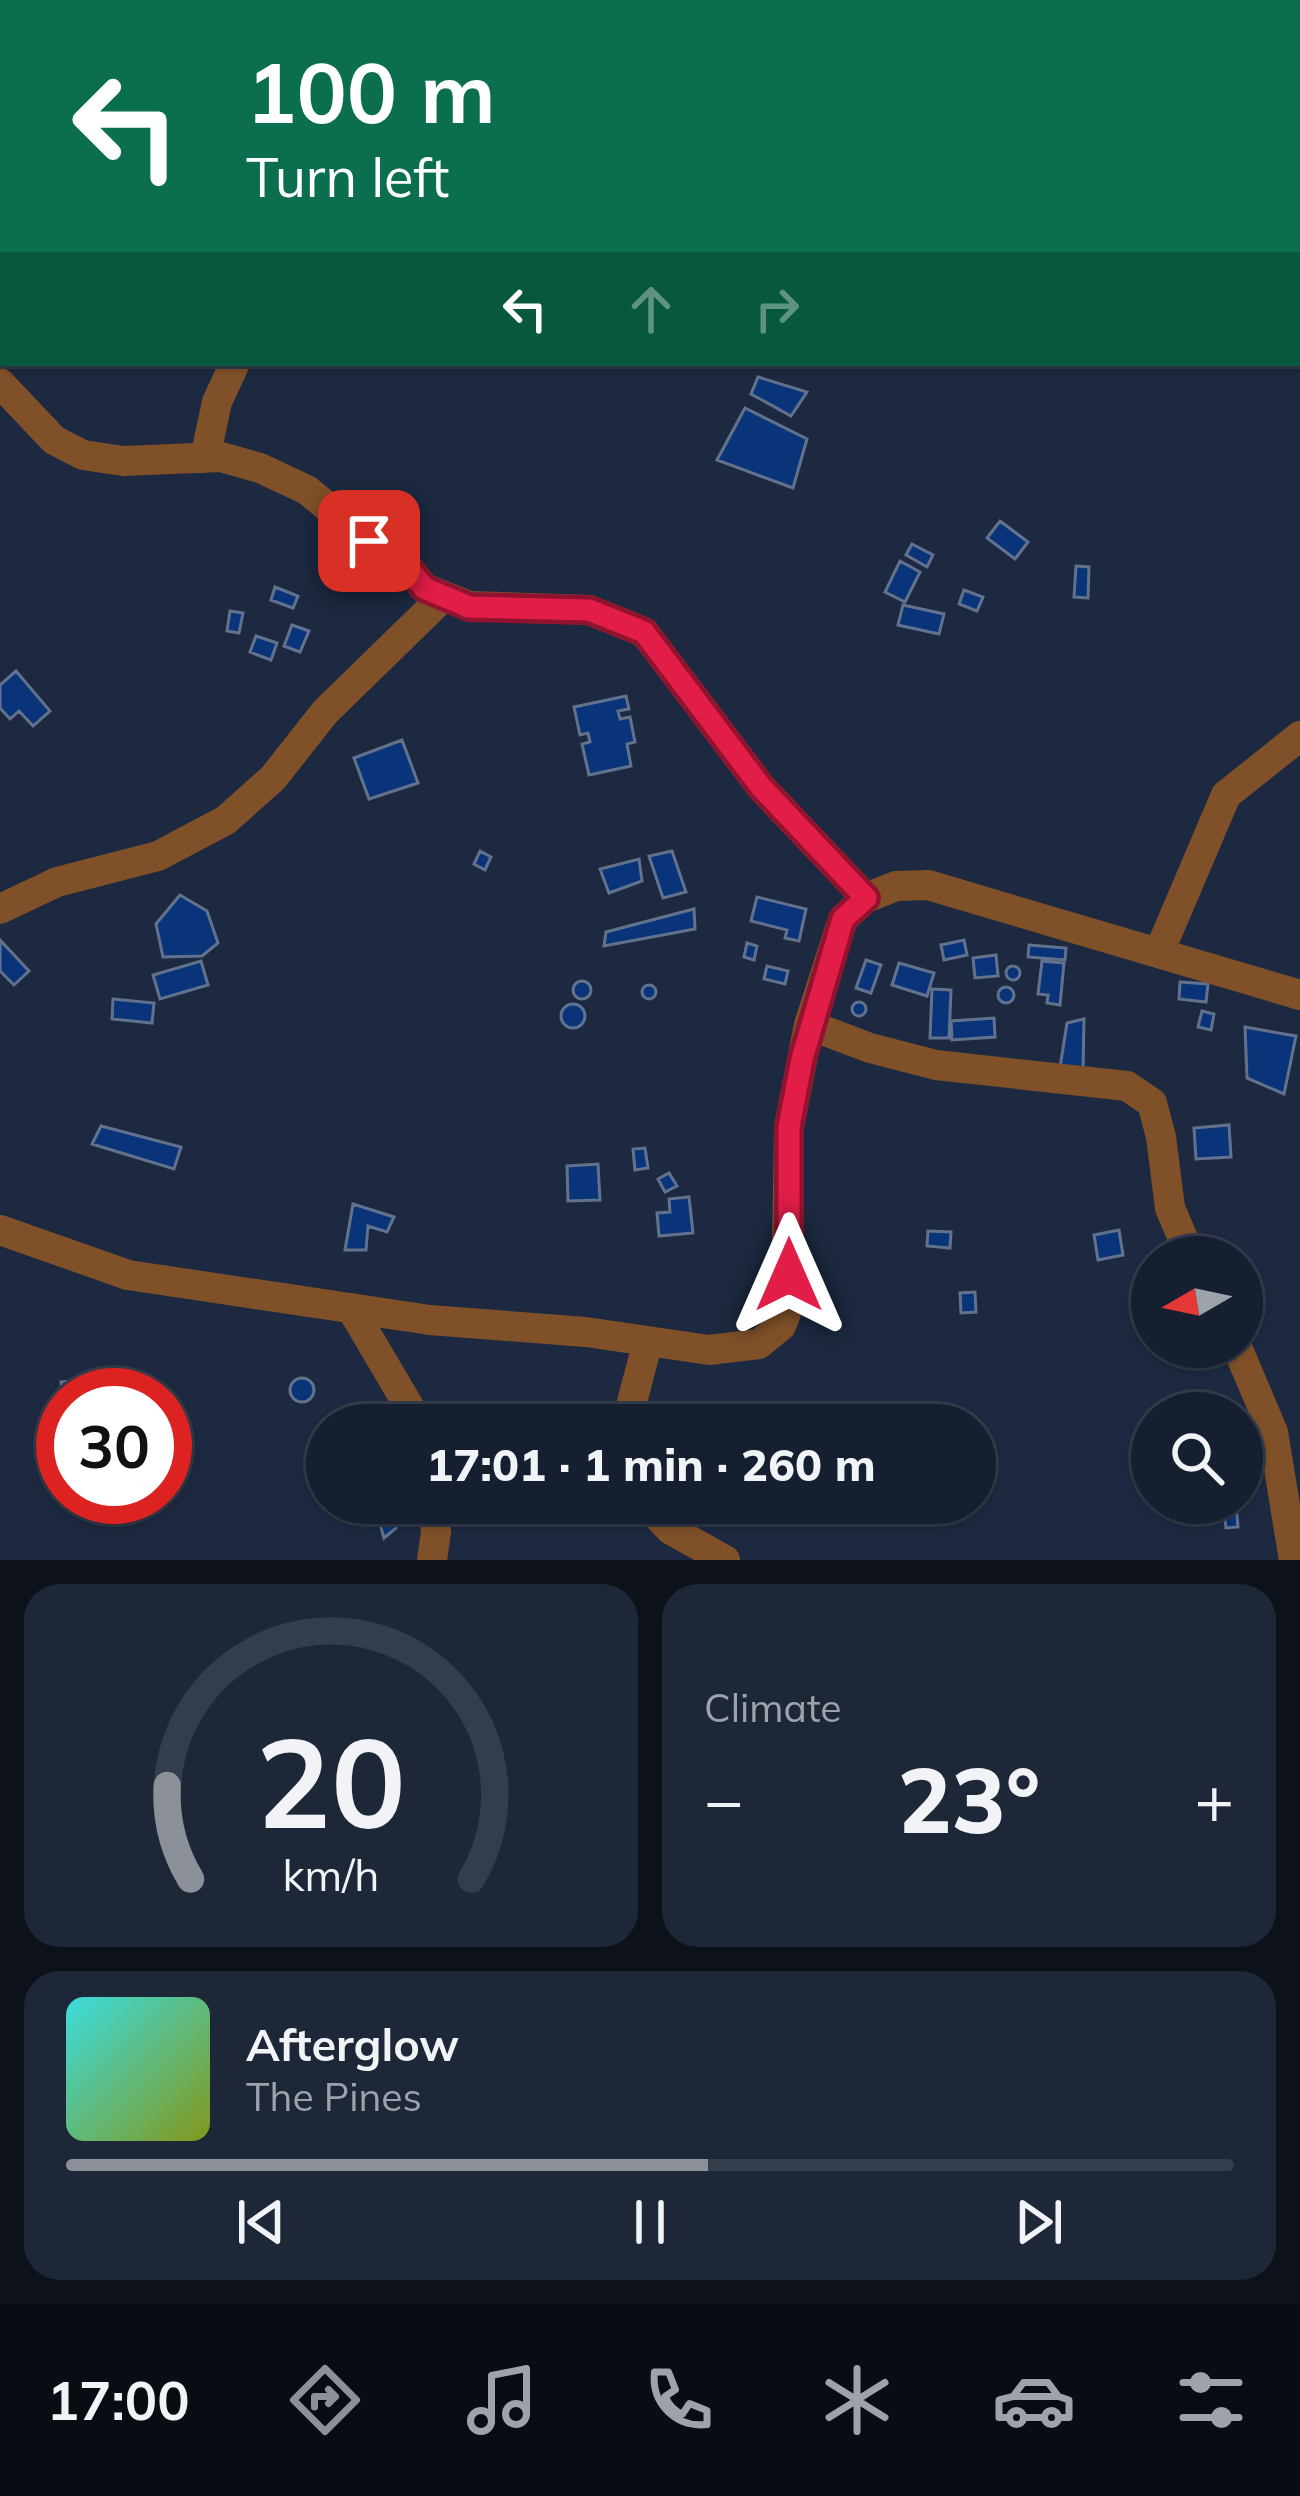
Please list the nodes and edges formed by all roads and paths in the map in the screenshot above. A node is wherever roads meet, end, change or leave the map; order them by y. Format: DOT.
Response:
graph roads {
  1 [pos="234,366"];
  2 [pos="0,383"];
  3 [pos="205,458"];
  4 [pos="444,596"];
  5 [pos="1300,736"];
  6 [pos="866,898"];
  7 [pos="0,908"];
  8 [pos="1160,950"];
  9 [pos="1300,995"];
  10 [pos="809,1025"];
  11 [pos="0,1229"];
  12 [pos="1182,1236"];
  13 [pos="352,1308"];
  14 [pos="648,1341"];
  15 [pos="1246,1368"];
  16 [pos="411,1404"];
  17 [pos="632,1404"];
  18 [pos="435,1524"];
  19 [pos="664,1524"];
  20 [pos="432,1560"];
  21 [pos="725,1560"];
  22 [pos="1294,1560"];
  1 -- 3 [label="street"];
  2 -- 3 [label="street"];
  3 -- 4 [label="street"];
  4 -- 6 [label="street"];
  4 -- 7 [label="street"];
  5 -- 8 [label="street"];
  6 -- 8 [label="street"];
  6 -- 10 [label="street"];
  8 -- 9 [label="street"];
  10 -- 12 [label="street"];
  10 -- 14 [label="street"];
  11 -- 13 [label="street"];
  13 -- 14 [label="street"];
  13 -- 16 [label="street"];
  14 -- 17 [label="street"];
  15 -- 22 [label="street"];
  18 -- 20 [label="street"];
  19 -- 21 [label="street"];
}
